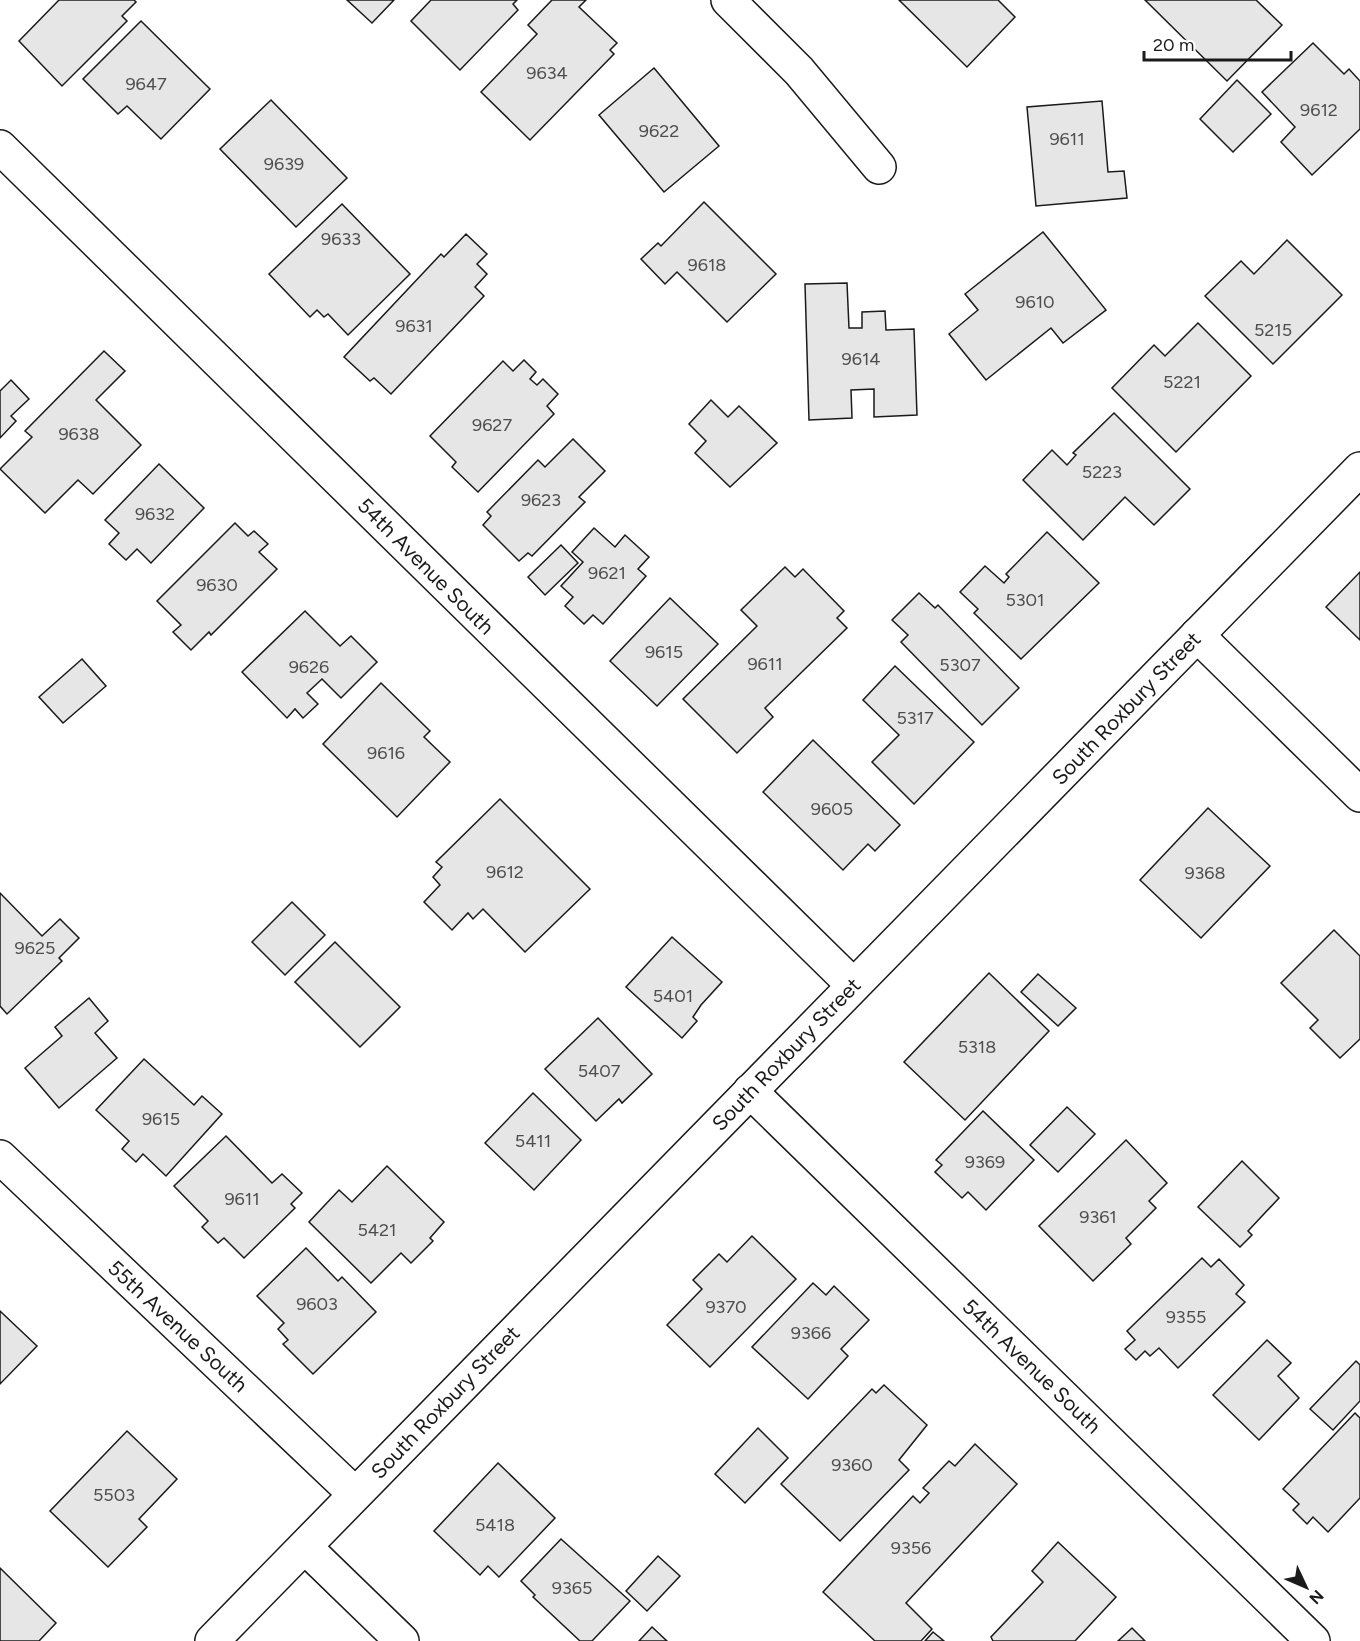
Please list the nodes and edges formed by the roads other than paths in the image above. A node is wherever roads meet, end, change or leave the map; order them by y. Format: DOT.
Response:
graph roads {
  1 [pos="728,0"];
  2 [pos="0,147"];
  3 [pos="879,167"];
  4 [pos="1360,469"];
  5 [pos="1197,635"];
  6 [pos="1360,795"];
  7 [pos="853,985"];
  8 [pos="750,1091"];
  9 [pos="0,1157"];
  10 [pos="355,1494"];
  11 [pos="305,1547"];
  12 [pos="212,1641"];
  13 [pos="402,1641"];
  14 [pos="1313,1641"];
  1 -- 3 [label="street"];
  2 -- 7 [label="street, 54th Avenue South"];
  4 -- 5 [label="street, South Roxbury Street"];
  5 -- 6 [label="street"];
  5 -- 7 [label="street, South Roxbury Street"];
  7 -- 8 [label="street, South Roxbury Street"];
  8 -- 10 [label="street, South Roxbury Street"];
  8 -- 14 [label="street, 54th Avenue South"];
  9 -- 10 [label="street, 55th Avenue South"];
  10 -- 11 [label="street, South Roxbury Street"];
  11 -- 12 [label="street, South Roxbury Street"];
  11 -- 13 [label="street"];
}
